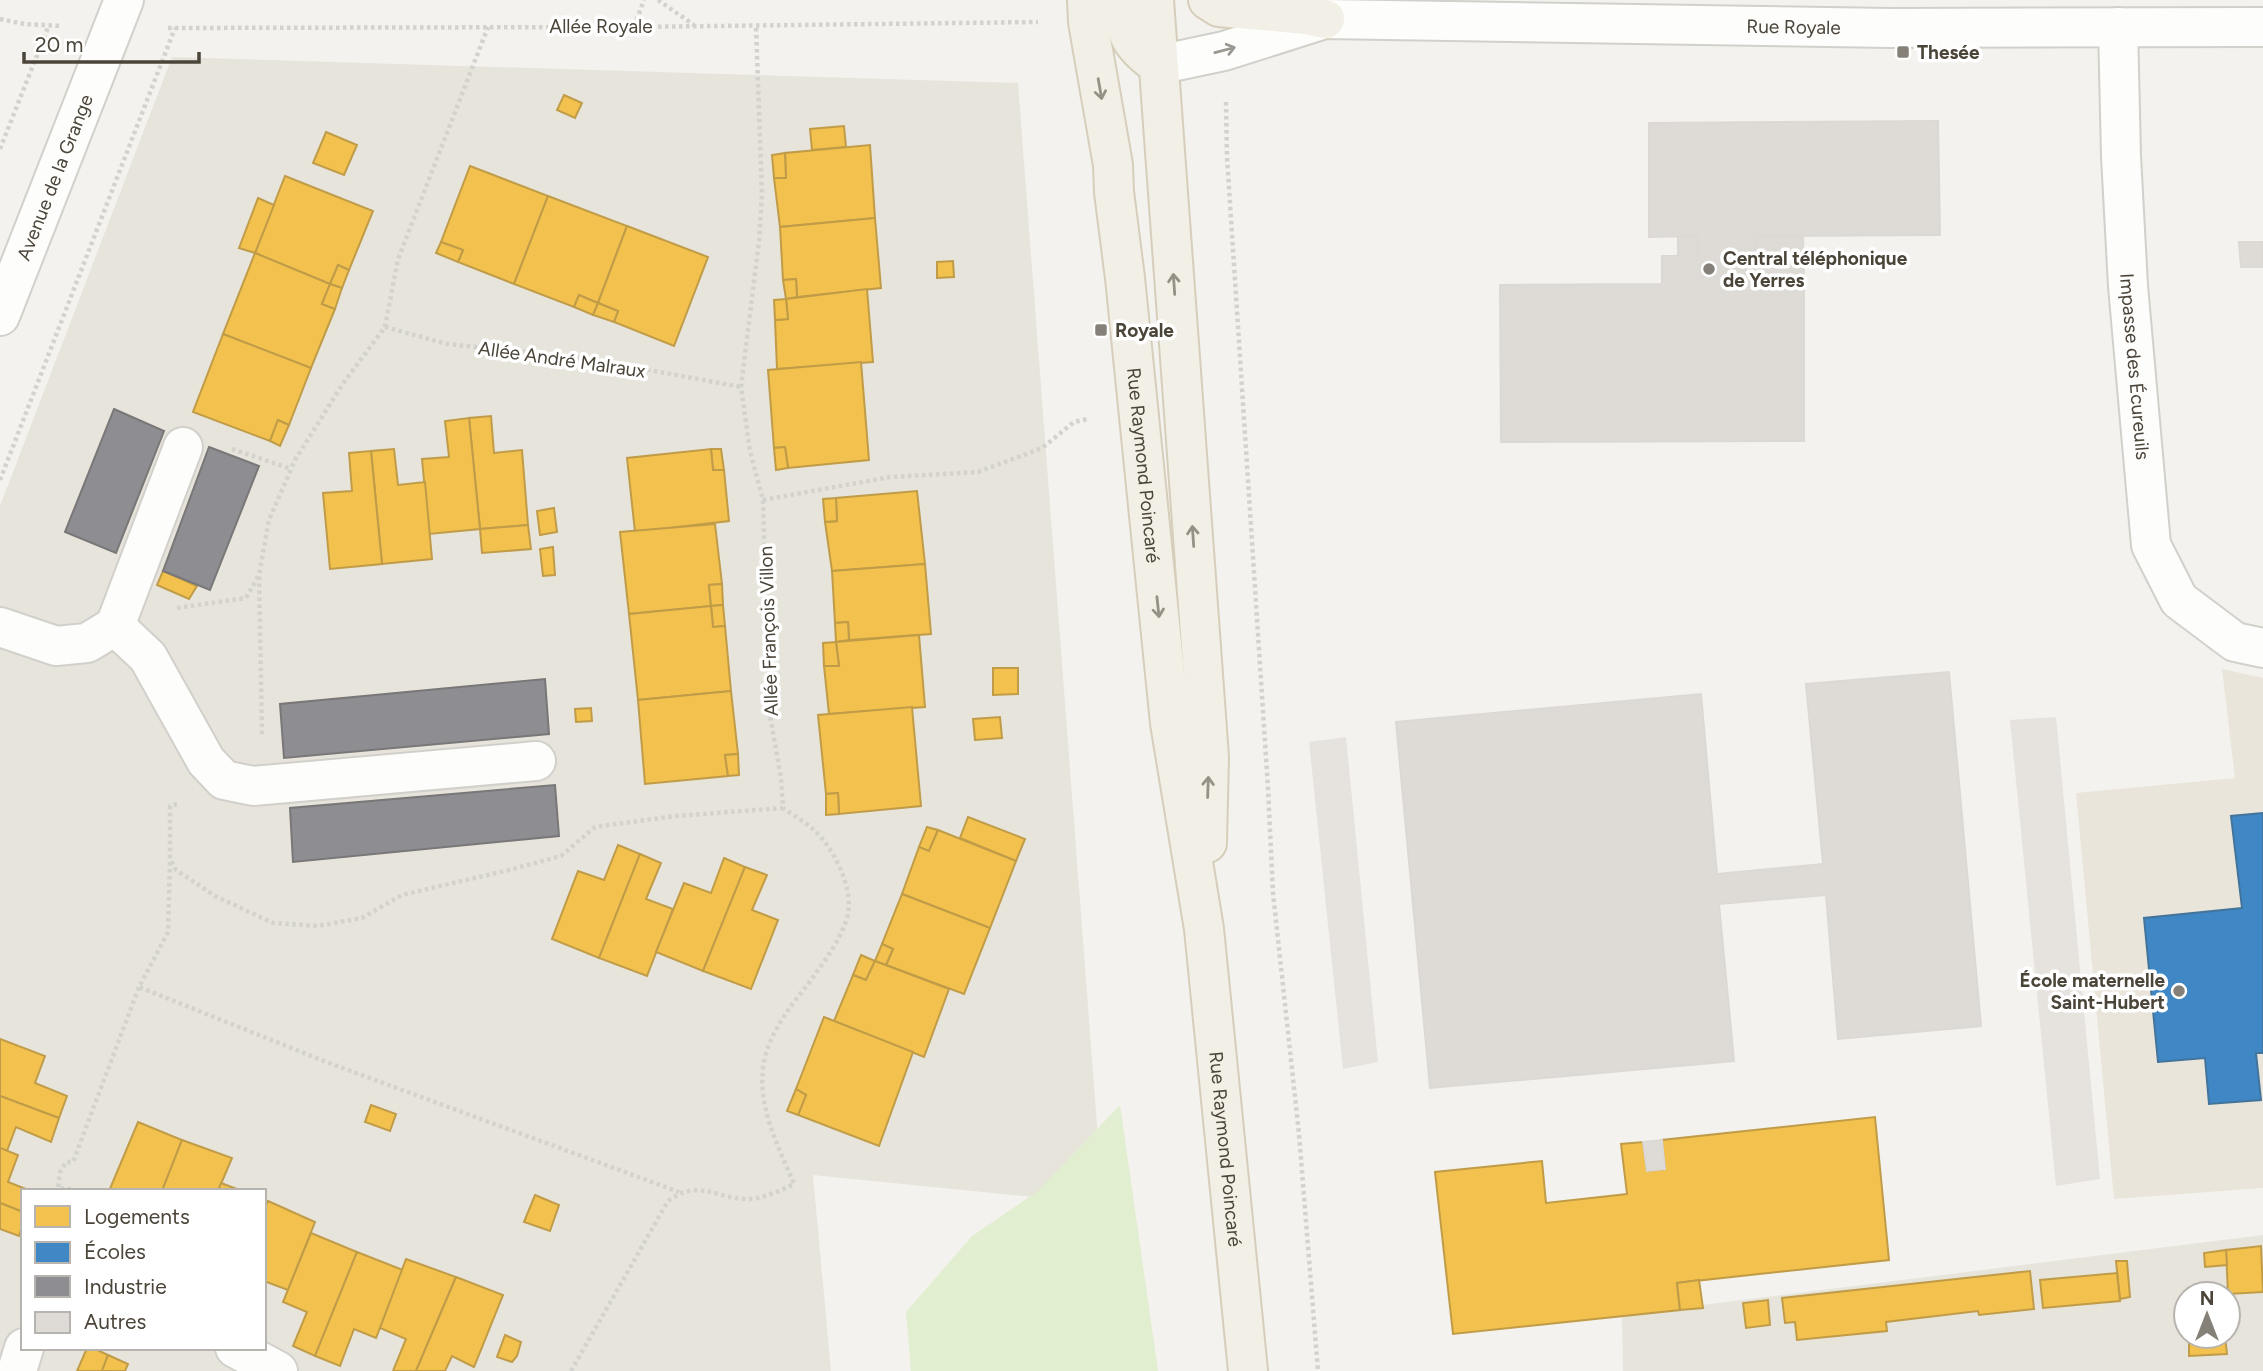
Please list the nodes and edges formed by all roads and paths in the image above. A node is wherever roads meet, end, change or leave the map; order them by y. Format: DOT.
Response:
graph roads {
  1 [pos="644,0"];
  2 [pos="659,0"];
  3 [pos="1122,0"];
  4 [pos="1154,0"];
  5 [pos="1208,0"];
  6 [pos="1087,11"];
  7 [pos="119,14"];
  8 [pos="1325,19"];
  9 [pos="49,25"];
  10 [pos="694,26"];
  11 [pos="756,26"];
  12 [pos="488,27"];
  13 [pos="634,27"];
  14 [pos="2118,27"];
  15 [pos="2263,27"];
  16 [pos="175,28"];
  17 [pos="1158,65"];
  18 [pos="0,149"];
  19 [pos="1227,157"];
  20 [pos="0,316"];
  21 [pos="385,327"];
  22 [pos="741,387"];
  23 [pos="1088,419"];
  24 [pos="183,447"];
  25 [pos="0,480"];
  26 [pos="763,500"];
  27 [pos="259,575"];
  28 [pos="121,611"];
  29 [pos="0,627"];
  30 [pos="2263,648"];
  31 [pos="536,761"];
  32 [pos="214,770"];
  33 [pos="253,786"];
  34 [pos="783,808"];
  35 [pos="170,859"];
  36 [pos="1204,929"];
  37 [pos="139,987"];
  38 [pos="71,1189"];
  39 [pos="680,1192"];
  40 [pos="23,1350"];
  41 [pos="239,1350"];
  42 [pos="17,1371"];
  43 [pos="278,1371"];
  44 [pos="571,1371"];
  45 [pos="1248,1371"];
  46 [pos="1318,1371"];
  1 -- 13 [label="path"];
  2 -- 10 [label="path"];
  3 -- 17 [label="main road"];
  4 -- 17 [label="main road, Rue Raymond Poincaré"];
  5 -- 8 [label="main road"];
  6 -- 11 [label="path, Allée Royale"];
  6 -- 36 [label="main road, Rue Raymond Poincaré, one-way"];
  7 -- 16 [label="path, Allée Royale"];
  7 -- 20 [label="street, Avenue de la Grange"];
  8 -- 14 [label="street, Rue Royale"];
  17 -- 8 [label="street, Rue Royale, one-way"];
  9 -- 18 [label="path"];
  10 -- 11 [label="path, Allée Royale"];
  10 -- 13 [label="path, Allée Royale"];
  11 -- 22 [label="path, Allée François Villon"];
  12 -- 13 [label="path, Allée Royale"];
  12 -- 16 [label="path, Allée Royale"];
  12 -- 21 [label="path"];
  14 -- 15 [label="street, Rue Royale"];
  14 -- 30 [label="street, Impasse des Écureuils"];
  16 -- 25 [label="path"];
  36 -- 17 [label="main road, Rue Raymond Poincaré, one-way"];
  19 -- 46 [label="path"];
  21 -- 22 [label="path, Allée André Malraux"];
  21 -- 27 [label="path"];
  22 -- 26 [label="path, Allée François Villon"];
  23 -- 26 [label="path"];
  24 -- 28 [label="street"];
  26 -- 34 [label="path, Allée François Villon"];
  27 -- 28 [label="path"];
  27 -- 33 [label="path"];
  28 -- 29 [label="street"];
  28 -- 32 [label="street"];
  31 -- 33 [label="street"];
  32 -- 33 [label="street"];
  32 -- 35 [label="path"];
  34 -- 35 [label="path"];
  34 -- 39 [label="path"];
  35 -- 37 [label="path"];
  36 -- 45 [label="main road, Rue Raymond Poincaré"];
  37 -- 38 [label="path"];
  37 -- 39 [label="path"];
  39 -- 44 [label="path"];
  40 -- 42 [label="street"];
  41 -- 43 [label="street"];
}
